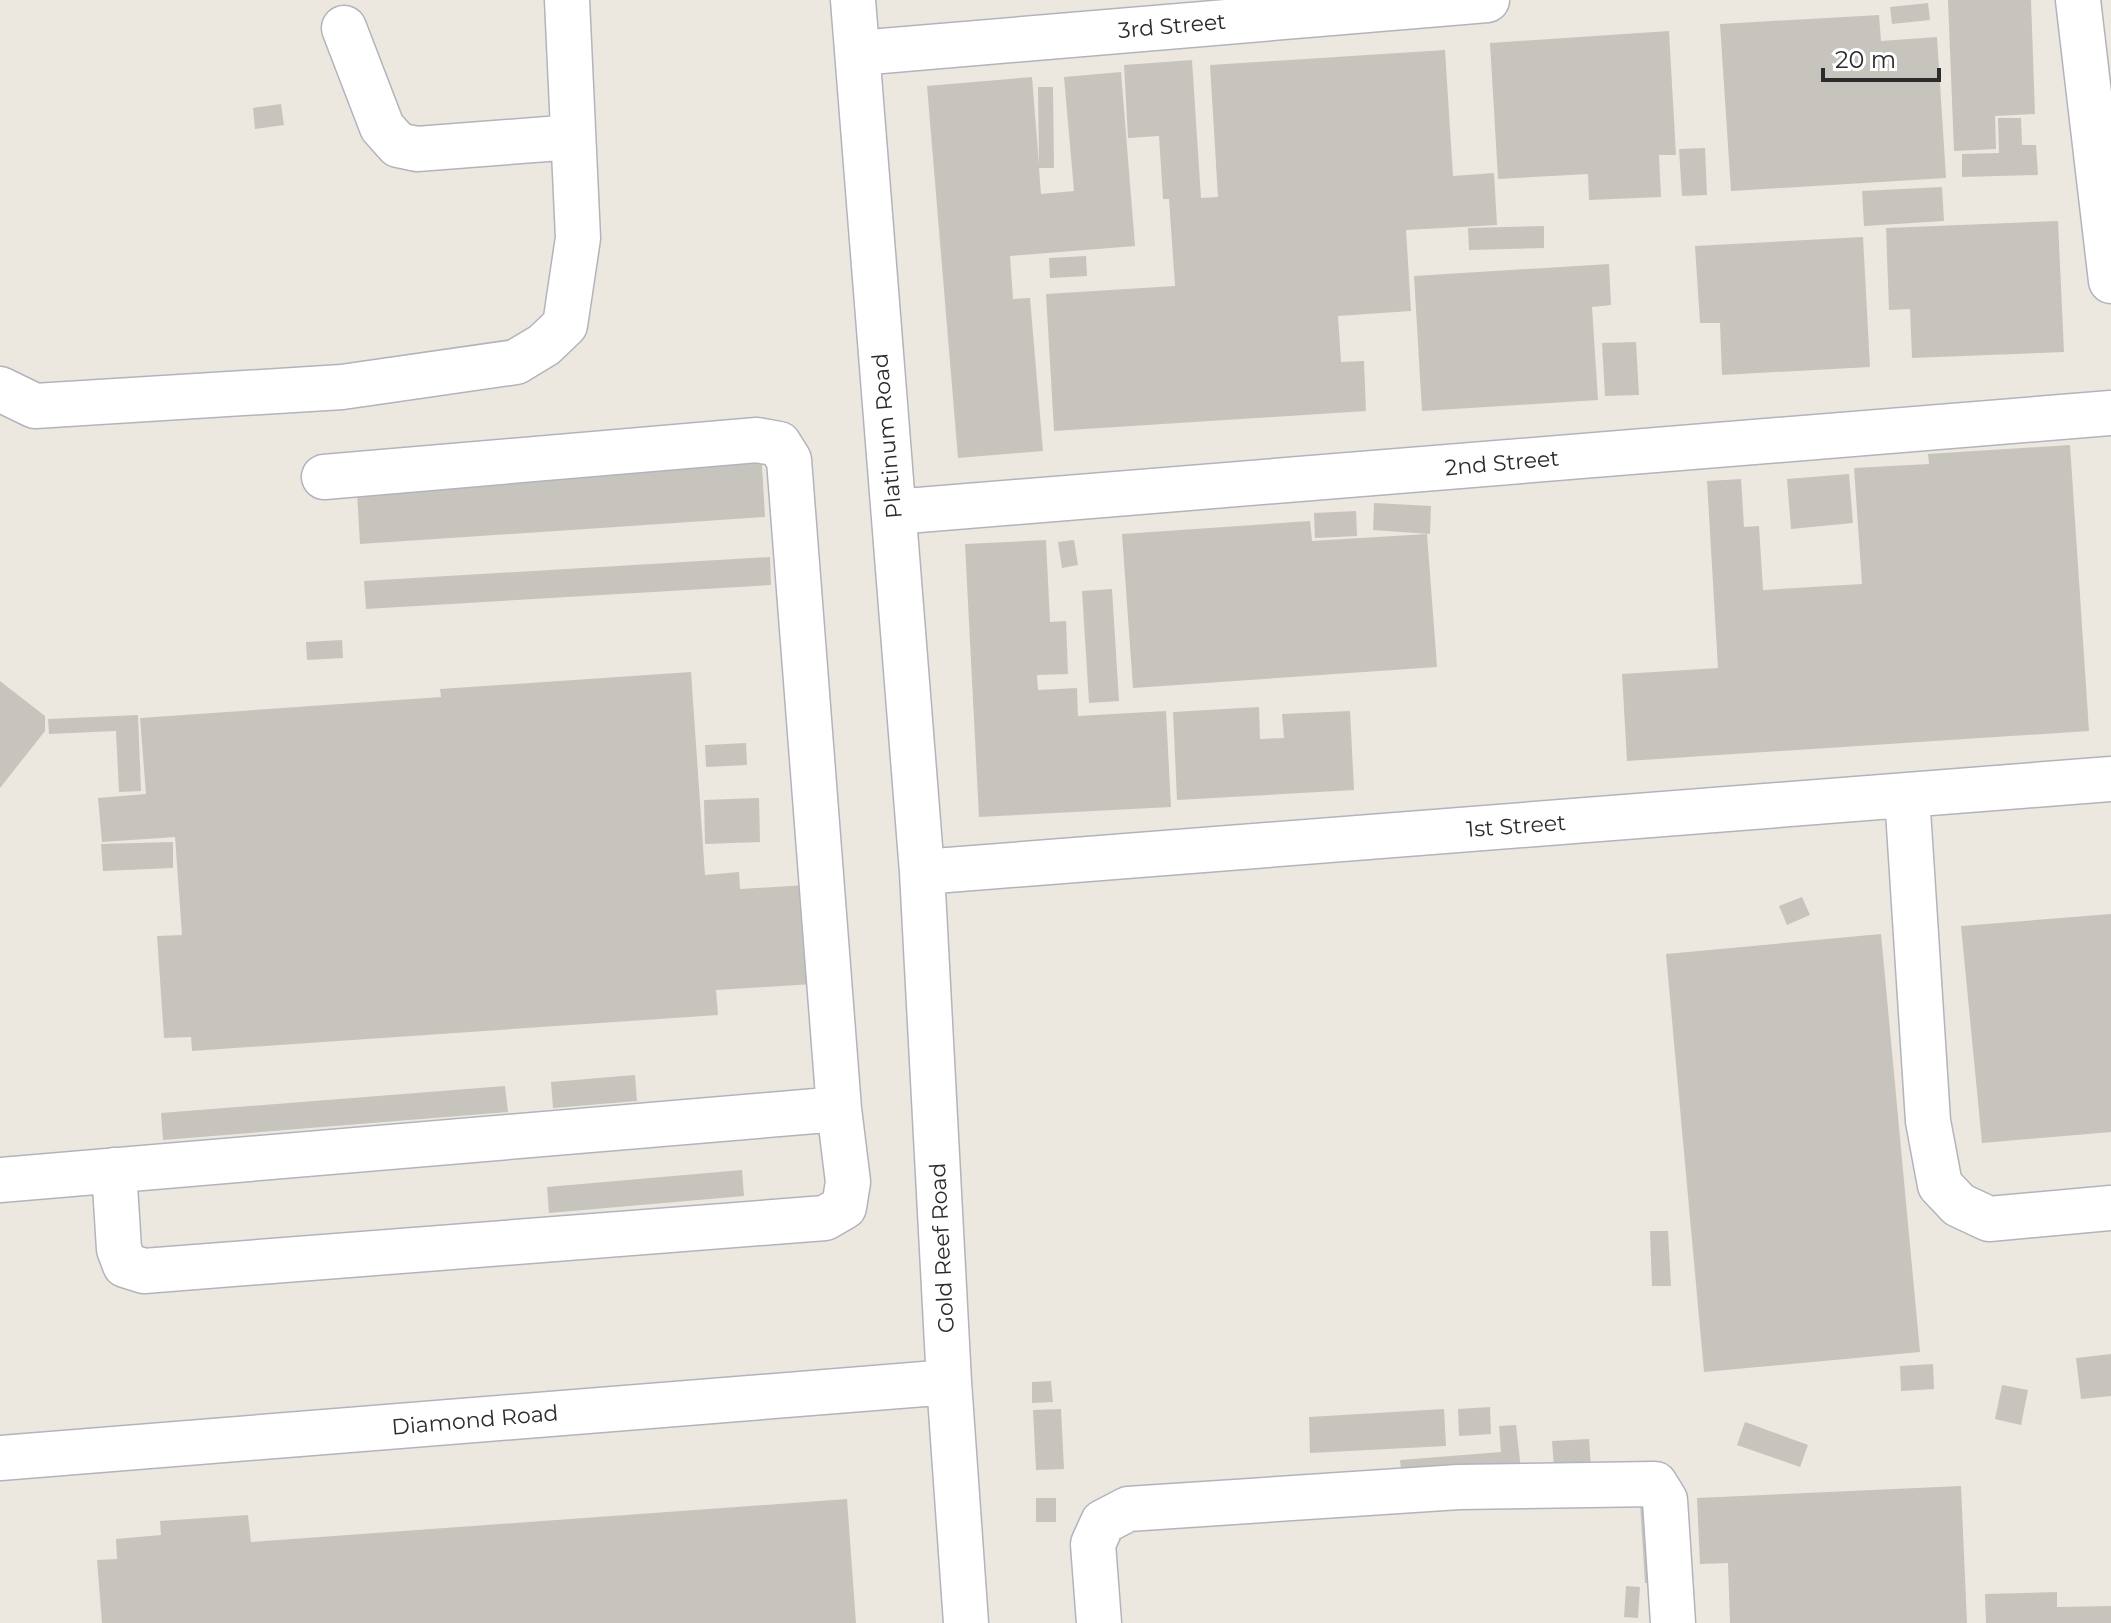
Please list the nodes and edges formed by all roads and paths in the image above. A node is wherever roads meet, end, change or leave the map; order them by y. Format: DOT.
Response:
graph roads {
  1 [pos="567,0"];
  2 [pos="853,0"];
  3 [pos="1487,0"];
  4 [pos="2078,0"];
  5 [pos="344,28"];
  6 [pos="858,53"];
  7 [pos="573,137"];
  8 [pos="2111,281"];
  9 [pos="0,389"];
  10 [pos="2111,413"];
  11 [pos="324,477"];
  12 [pos="894,512"];
  13 [pos="2111,779"];
  14 [pos="1907,795"];
  15 [pos="922,872"];
  16 [pos="839,1109"];
  17 [pos="114,1170"];
  18 [pos="0,1180"];
  19 [pos="2111,1208"];
  20 [pos="949,1382"];
  21 [pos="0,1458"];
  22 [pos="966,1623"];
  23 [pos="1099,1623"];
  24 [pos="1673,1623"];
  1 -- 7 [label="street"];
  2 -- 6 [label="street, Platinum Road"];
  3 -- 6 [label="street, 3rd Street"];
  4 -- 8 [label="street"];
  5 -- 7 [label="street"];
  6 -- 12 [label="street, Platinum Road"];
  7 -- 9 [label="street"];
  10 -- 12 [label="street, 2nd Street"];
  11 -- 16 [label="street"];
  12 -- 15 [label="street, Platinum Road"];
  13 -- 14 [label="street, 1st Street"];
  14 -- 15 [label="street, 1st Street"];
  14 -- 19 [label="street"];
  15 -- 20 [label="street, Gold Reef Road"];
  16 -- 17 [label="street"];
  16 -- 17 [label="street"];
  17 -- 18 [label="street"];
  20 -- 21 [label="street, Diamond Road"];
  20 -- 22 [label="street, Gold Reef Road"];
  23 -- 24 [label="street"];
}
